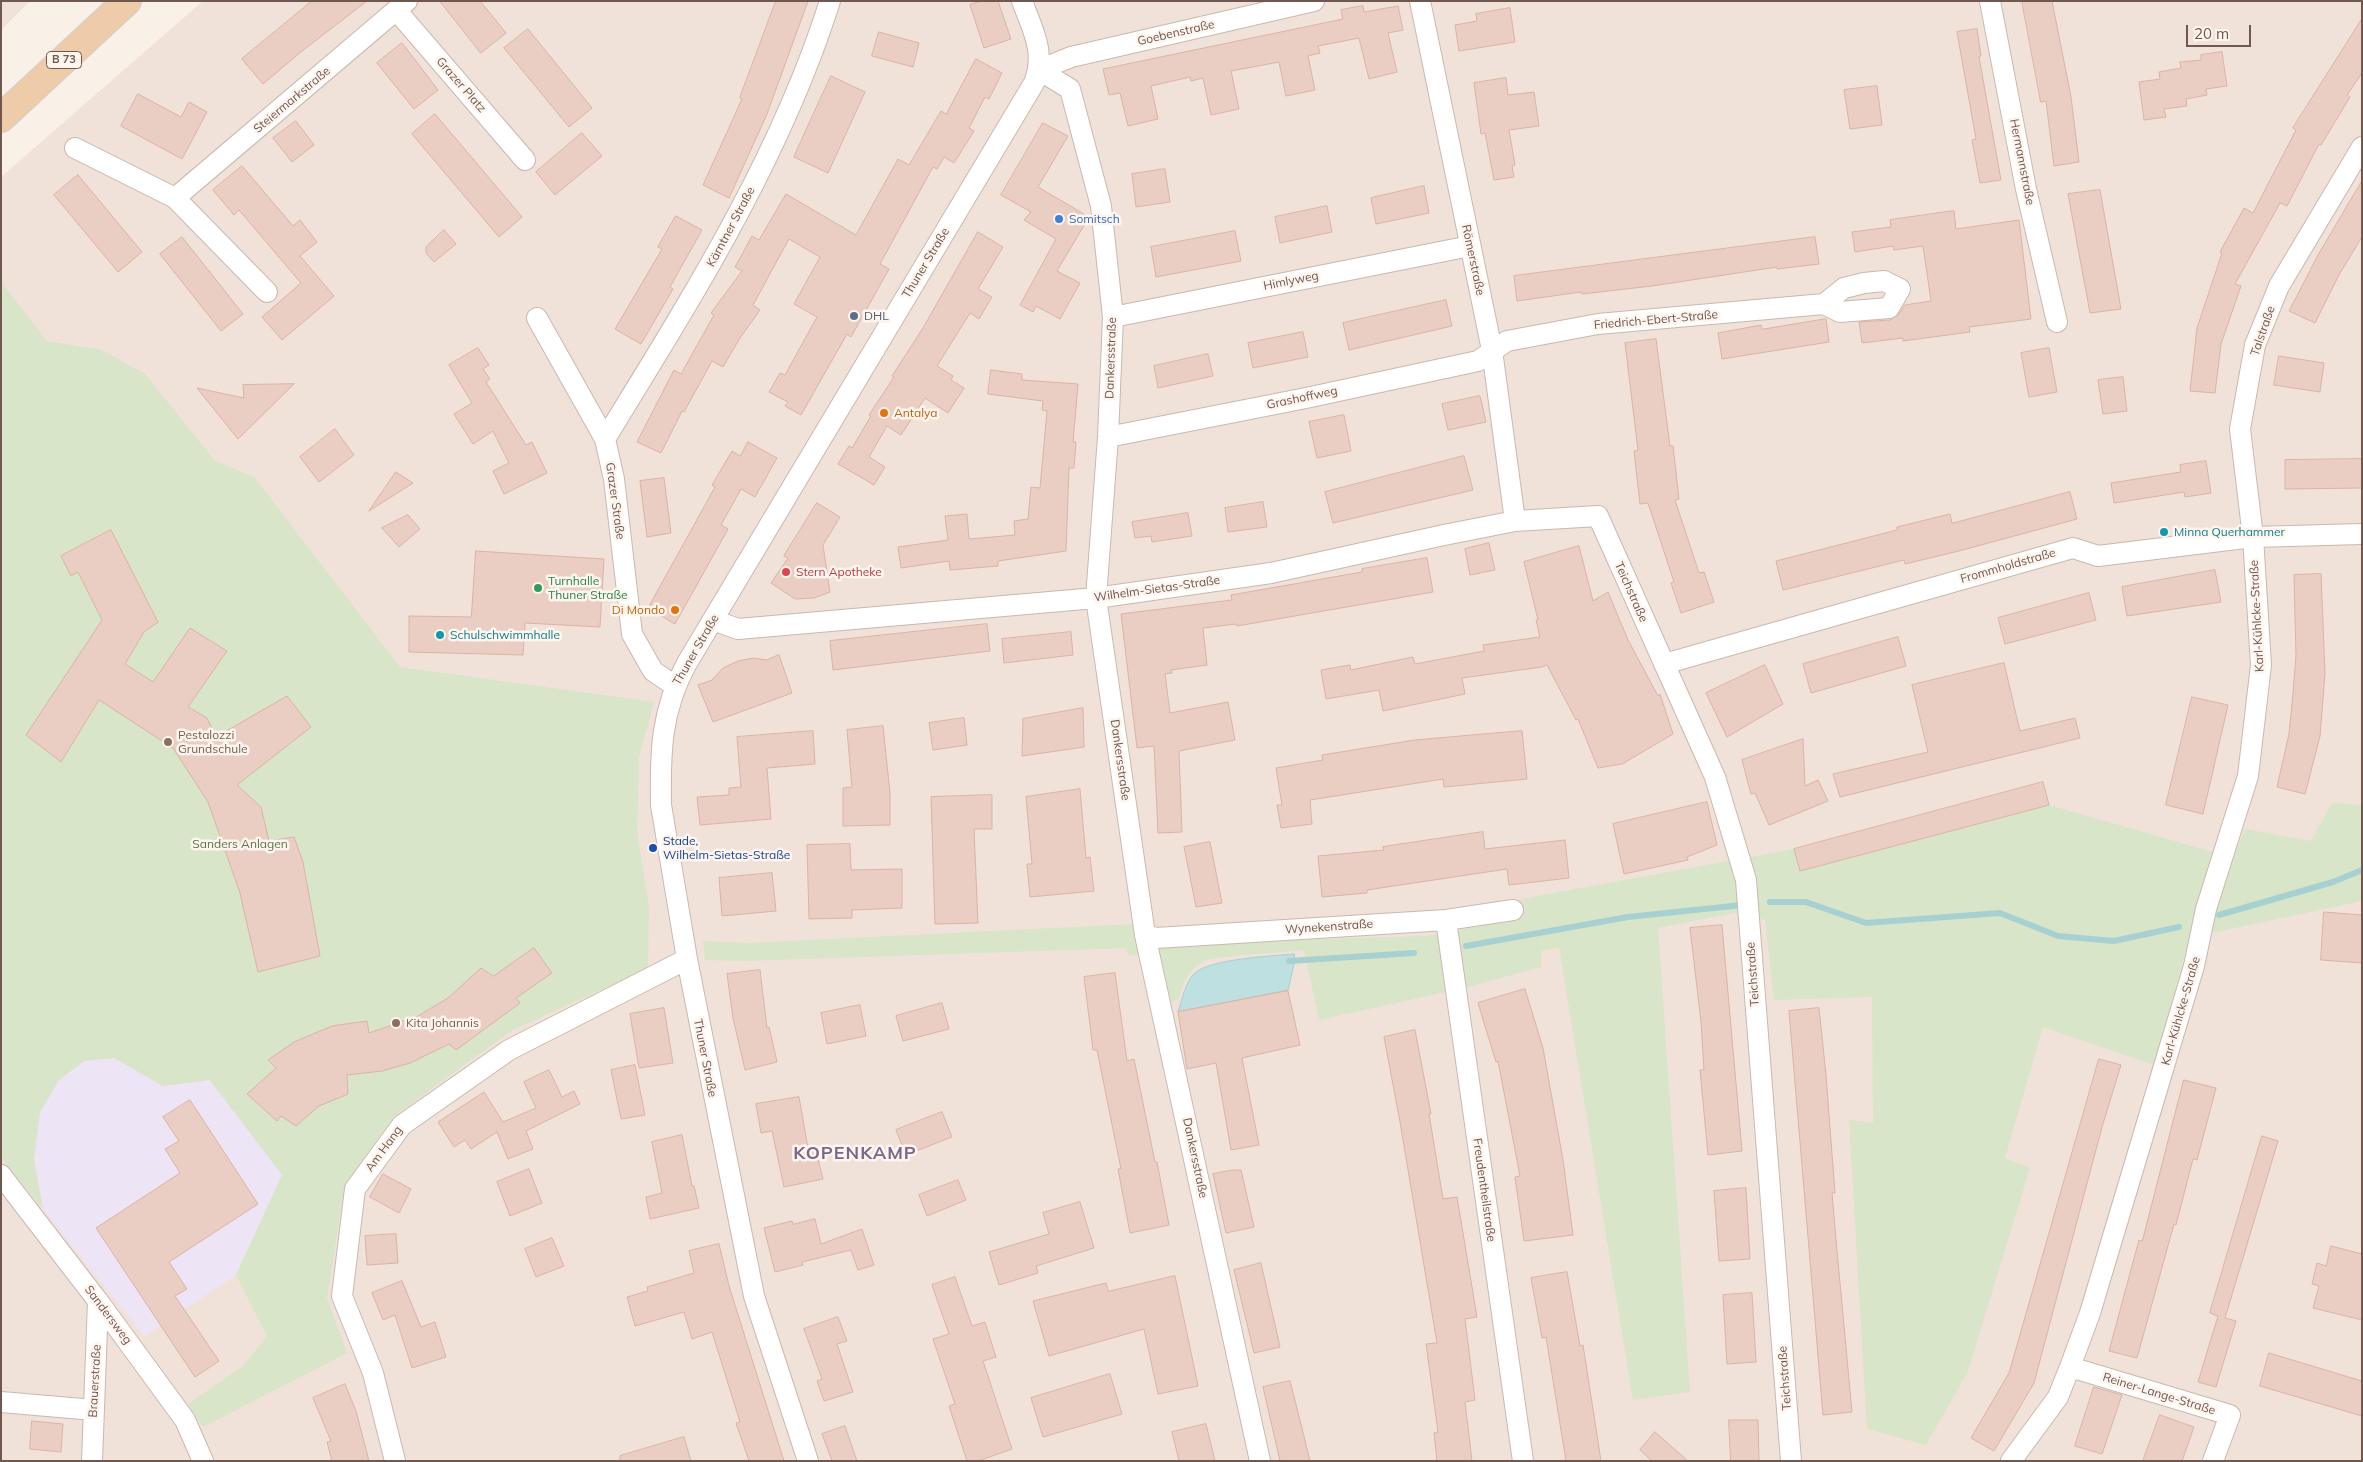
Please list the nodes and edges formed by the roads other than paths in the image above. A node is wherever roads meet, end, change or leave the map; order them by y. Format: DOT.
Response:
graph roads {
  1 [pos="127,1"];
  2 [pos="830,1"];
  3 [pos="1022,1"];
  4 [pos="1314,1"];
  5 [pos="1420,1"];
  6 [pos="1990,1"];
  7 [pos="402,6"];
  8 [pos="1039,70"];
  9 [pos="1,118"];
  10 [pos="2362,147"];
  11 [pos="75,148"];
  12 [pos="525,160"];
  13 [pos="175,198"];
  14 [pos="1470,246"];
  15 [pos="267,292"];
  16 [pos="1824,304"];
  17 [pos="1113,317"];
  18 [pos="537,318"];
  19 [pos="2058,322"];
  20 [pos="1492,350"];
  21 [pos="1108,437"];
  22 [pos="605,439"];
  23 [pos="1598,516"];
  24 [pos="1516,521"];
  25 [pos="2362,534"];
  26 [pos="2253,536"];
  27 [pos="1096,598"];
  28 [pos="713,620"];
  29 [pos="1664,664"];
  30 [pos="675,686"];
  31 [pos="1513,910"];
  32 [pos="1446,920"];
  33 [pos="1145,935"];
  34 [pos="687,959"];
  35 [pos="1,1175"];
  36 [pos="98,1301"];
  37 [pos="2070,1368"];
  38 [pos="1,1402"];
  39 [pos="94,1410"];
  40 [pos="92,1461"];
  41 [pos="204,1461"];
  42 [pos="395,1461"];
  43 [pos="808,1461"];
  44 [pos="1260,1461"];
  45 [pos="1523,1461"];
  46 [pos="1791,1461"];
  47 [pos="2010,1461"];
  48 [pos="2213,1461"];
  1 -- 9 [label="main road, B 73"];
  2 -- 22 [label="street, Kärntner Straße"];
  3 -- 8 [label="street, Thuner Straße"];
  4 -- 8 [label="street, Goebenstraße"];
  5 -- 14 [label="street, Römerstraße"];
  6 -- 19 [label="street, Hermannstraße"];
  7 -- 12 [label="street, Grazer Platz"];
  7 -- 13 [label="street, Steiermarkstraße"];
  8 -- 17 [label="street, Dankersstraße"];
  8 -- 28 [label="street, Thuner Straße"];
  10 -- 26 [label="street, Talstraße"];
  11 -- 13 [label="street"];
  13 -- 15 [label="street"];
  14 -- 17 [label="street, Himlyweg"];
  14 -- 20 [label="street, Römerstraße"];
  16 -- 20 [label="street, Friedrich-Ebert-Straße"];
  17 -- 21 [label="street, Dankersstraße"];
  18 -- 22 [label="street, Grazer Straße"];
  20 -- 21 [label="street, Grashoffweg"];
  20 -- 24 [label="street, Römerstraße"];
  21 -- 27 [label="street, Dankersstraße"];
  22 -- 30 [label="street, Grazer Straße"];
  23 -- 24 [label="street, Wilhelm-Sietas-Straße"];
  23 -- 29 [label="street, Teichstraße"];
  24 -- 27 [label="street, Wilhelm-Sietas-Straße"];
  25 -- 26 [label="street, Frommholdstraße"];
  26 -- 29 [label="street, Frommholdstraße"];
  26 -- 37 [label="street, Karl-Kühlcke-Straße"];
  27 -- 28 [label="street, Wilhelm-Sietas-Straße"];
  27 -- 33 [label="street, Dankersstraße"];
  28 -- 30 [label="street, Thuner Straße"];
  29 -- 46 [label="street, Teichstraße"];
  30 -- 34 [label="street, Thuner Straße"];
  31 -- 32 [label="street, Wynekenstraße"];
  32 -- 33 [label="street, Wynekenstraße"];
  32 -- 45 [label="street, Freudentheilstraße"];
  33 -- 44 [label="street, Dankersstraße"];
  34 -- 42 [label="street, Am Hang"];
  34 -- 43 [label="street, Thuner Straße"];
  35 -- 36 [label="street, Sandersweg"];
  36 -- 39 [label="street, Brauerstraße"];
  36 -- 41 [label="street, Sandersweg"];
  37 -- 47 [label="street, Karl-Kühlcke-Straße"];
  37 -- 48 [label="street, Reiner-Lange-Straße"];
  38 -- 39 [label="street"];
  39 -- 40 [label="street, Brauerstraße"];
}
